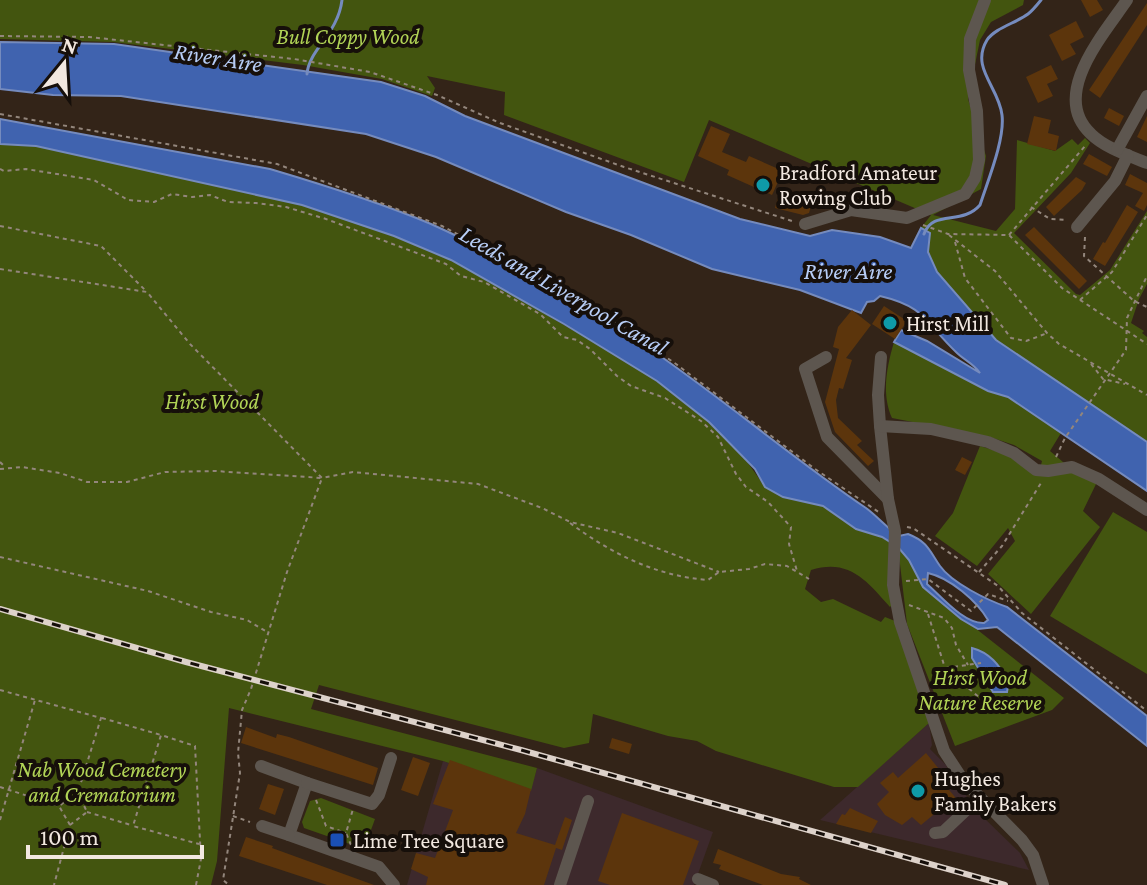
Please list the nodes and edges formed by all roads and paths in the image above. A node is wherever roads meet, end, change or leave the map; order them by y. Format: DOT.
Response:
graph roads {
  1 [pos="985,0"];
  2 [pos="1127,0"];
  3 [pos="0,36"];
  4 [pos="1147,96"];
  5 [pos="0,114"];
  6 [pos="1091,134"];
  7 [pos="1123,152"];
  8 [pos="1147,163"];
  9 [pos="0,169"];
  10 [pos="1031,207"];
  11 [pos="1147,215"];
  12 [pos="805,224"];
  13 [pos="923,225"];
  14 [pos="0,226"];
  15 [pos="1077,227"];
  16 [pos="948,234"];
  17 [pos="1009,235"];
  18 [pos="954,239"];
  19 [pos="0,269"];
  20 [pos="1147,276"];
  21 [pos="1105,277"];
  22 [pos="147,292"];
  23 [pos="1080,300"];
  24 [pos="1134,301"];
  25 [pos="1147,307"];
  26 [pos="1127,330"];
  27 [pos="1047,333"];
  28 [pos="1147,344"];
  29 [pos="826,357"];
  30 [pos="881,357"];
  31 [pos="1091,363"];
  32 [pos="1109,373"];
  33 [pos="1105,379"];
  34 [pos="1127,383"];
  35 [pos="1147,395"];
  36 [pos="880,426"];
  37 [pos="0,462"];
  38 [pos="6,468"];
  39 [pos="0,469"];
  40 [pos="1048,471"];
  41 [pos="322,478"];
  42 [pos="888,499"];
  43 [pos="1147,510"];
  44 [pos="570,522"];
  45 [pos="895,527"];
  46 [pos="0,557"];
  47 [pos="797,571"];
  48 [pos="719,572"];
  49 [pos="979,572"];
  50 [pos="809,579"];
  51 [pos="915,579"];
  52 [pos="1010,602"];
  53 [pos="903,605"];
  54 [pos="928,614"];
  55 [pos="268,633"];
  56 [pos="981,663"];
  57 [pos="968,665"];
  58 [pos="945,668"];
  59 [pos="0,690"];
  60 [pos="35,699"];
  61 [pos="995,711"];
  62 [pos="1147,711"];
  63 [pos="101,718"];
  64 [pos="161,735"];
  65 [pos="391,758"];
  66 [pos="261,766"];
  67 [pos="308,784"];
  68 [pos="0,787"];
  69 [pos="9,789"];
  70 [pos="78,792"];
  71 [pos="980,797"];
  72 [pos="356,801"];
  73 [pos="588,801"];
  74 [pos="59,806"];
  75 [pos="87,812"];
  76 [pos="232,816"];
  77 [pos="0,820"];
  78 [pos="245,821"];
  79 [pos="70,825"];
  80 [pos="133,826"];
  81 [pos="262,826"];
  82 [pos="346,833"];
  83 [pos="935,833"];
  84 [pos="289,835"];
  85 [pos="199,844"];
  86 [pos="356,858"];
  87 [pos="698,879"];
  88 [pos="1042,879"];
  89 [pos="54,885"];
  90 [pos="196,885"];
  91 [pos="229,885"];
  92 [pos="394,885"];
  93 [pos="560,885"];
  94 [pos="713,885"];
  1 -- 12 [label="street"];
  2 -- 6 [label="street"];
  3 -- 12 [label="path"];
  4 -- 7 [label="street"];
  5 -- 45 [label="path"];
  6 -- 7 [label="street"];
  6 -- 10 [label="path"];
  7 -- 8 [label="street"];
  7 -- 15 [label="street"];
  9 -- 47 [label="path"];
  10 -- 15 [label="path"];
  10 -- 17 [label="path"];
  11 -- 21 [label="path"];
  13 -- 16 [label="path"];
  14 -- 22 [label="path"];
  15 -- 21 [label="path"];
  16 -- 17 [label="path"];
  16 -- 18 [label="path"];
  17 -- 23 [label="path"];
  18 -- 27 [label="path"];
  18 -- 27 [label="path"];
  19 -- 22 [label="path"];
  20 -- 24 [label="path"];
  21 -- 23 [label="path"];
  21 -- 24 [label="path"];
  22 -- 41 [label="path"];
  23 -- 26 [label="path"];
  24 -- 25 [label="path"];
  24 -- 26 [label="path"];
  26 -- 28 [label="path"];
  26 -- 32 [label="path"];
  27 -- 31 [label="path"];
  29 -- 42 [label="street"];
  30 -- 36 [label="street"];
  31 -- 32 [label="path"];
  31 -- 33 [label="path"];
  32 -- 33 [label="path"];
  32 -- 34 [label="path"];
  33 -- 34 [label="path"];
  33 -- 40 [label="path"];
  34 -- 35 [label="path"];
  36 -- 40 [label="street"];
  36 -- 42 [label="street"];
  37 -- 38 [label="path"];
  38 -- 39 [label="path"];
  38 -- 41 [label="path"];
  40 -- 43 [label="street"];
  40 -- 49 [label="path"];
  41 -- 44 [label="path"];
  41 -- 55 [label="path"];
  42 -- 45 [label="street"];
  44 -- 48 [label="path"];
  44 -- 48 [label="path"];
  45 -- 49 [label="path"];
  45 -- 71 [label="street"];
  46 -- 55 [label="path"];
  47 -- 48 [label="path"];
  47 -- 50 [label="path"];
  49 -- 52 [label="path"];
  51 -- 52 [label="path"];
  52 -- 62 [label="path"];
  53 -- 54 [label="path"];
  54 -- 57 [label="path"];
  54 -- 58 [label="path"];
  55 -- 76 [label="path"];
  56 -- 57 [label="path"];
  57 -- 58 [label="path"];
  58 -- 61 [label="path"];
  59 -- 60 [label="path"];
  60 -- 63 [label="path"];
  60 -- 69 [label="path"];
  63 -- 64 [label="path"];
  63 -- 70 [label="path"];
  64 -- 80 [label="path"];
  64 -- 85 [label="path"];
  65 -- 72 [label="street"];
  66 -- 67 [label="street"];
  67 -- 72 [label="street"];
  67 -- 82 [label="path"];
  67 -- 84 [label="street"];
  68 -- 69 [label="path"];
  69 -- 74 [label="path"];
  69 -- 77 [label="path"];
  70 -- 74 [label="path"];
  70 -- 75 [label="path"];
  71 -- 83 [label="street"];
  71 -- 88 [label="street"];
  72 -- 82 [label="path"];
  73 -- 93 [label="street"];
  74 -- 79 [label="path"];
  75 -- 79 [label="path"];
  75 -- 80 [label="path"];
  76 -- 78 [label="path"];
  76 -- 91 [label="path"];
  79 -- 89 [label="path"];
  80 -- 85 [label="path"];
  81 -- 84 [label="street"];
  82 -- 86 [label="path"];
  84 -- 86 [label="street"];
  85 -- 90 [label="path"];
  86 -- 92 [label="street"];
  87 -- 94 [label="street"];
}
